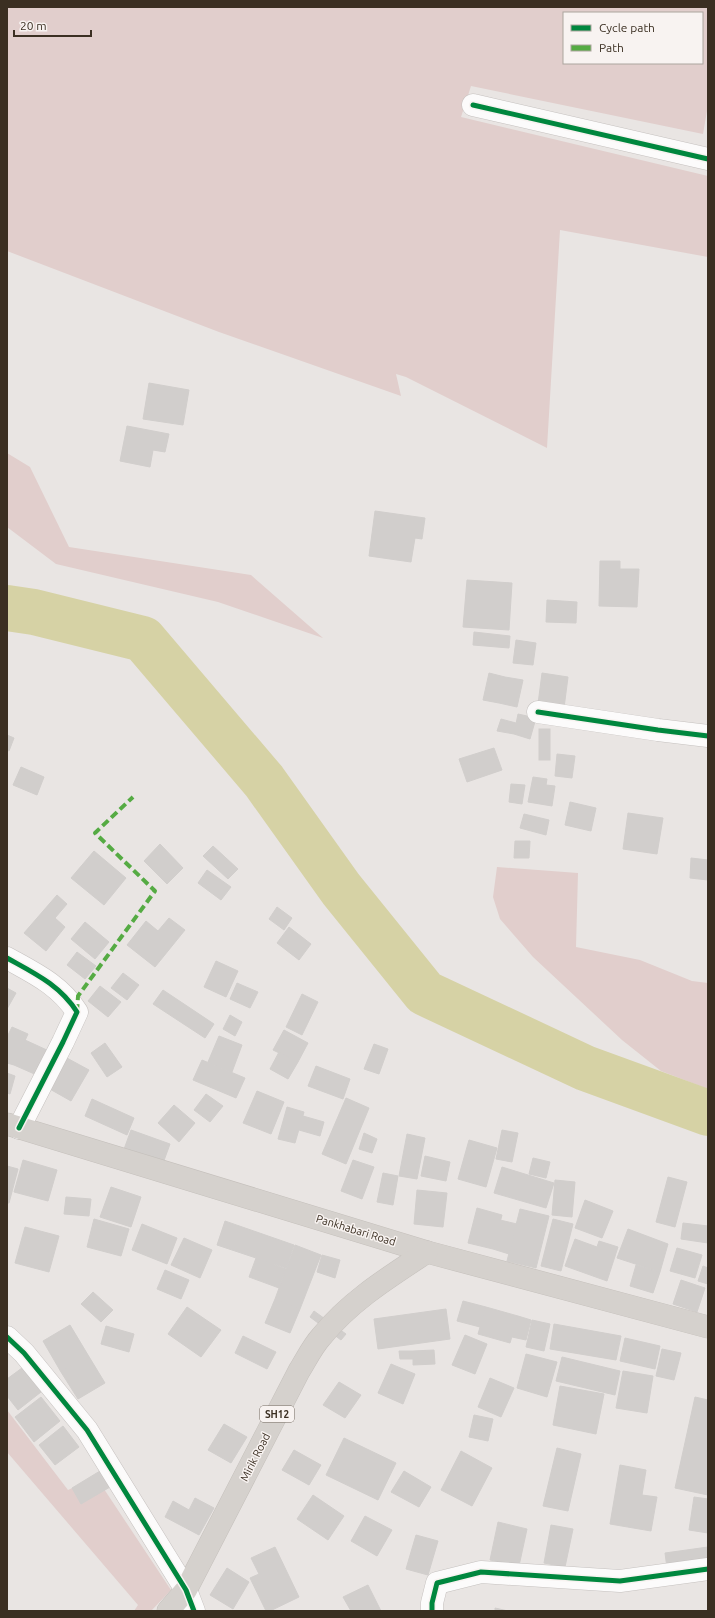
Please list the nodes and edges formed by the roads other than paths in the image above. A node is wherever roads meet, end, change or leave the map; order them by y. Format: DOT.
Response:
graph roads {
  1 [pos="474,105"];
  2 [pos="708,159"];
  3 [pos="538,712"];
  4 [pos="708,736"];
  5 [pos="7,958"];
  6 [pos="13,1126"];
  7 [pos="427,1252"];
  8 [pos="708,1327"];
  9 [pos="7,1337"];
  10 [pos="708,1570"];
  11 [pos="186,1590"];
  12 [pos="168,1611"];
  13 [pos="194,1611"];
  14 [pos="432,1611"];
  1 -- 2 [label="street"];
  3 -- 4 [label="street"];
  5 -- 6 [label="street"];
  6 -- 7 [label="main road, Pankhabari Road"];
  7 -- 8 [label="main road, Pankhabari Road"];
  7 -- 11 [label="main road, Mirik Road / SH12"];
  9 -- 11 [label="street"];
  10 -- 14 [label="street"];
  11 -- 12 [label="main road, Mirik Road / SH12"];
  11 -- 13 [label="street"];
}
